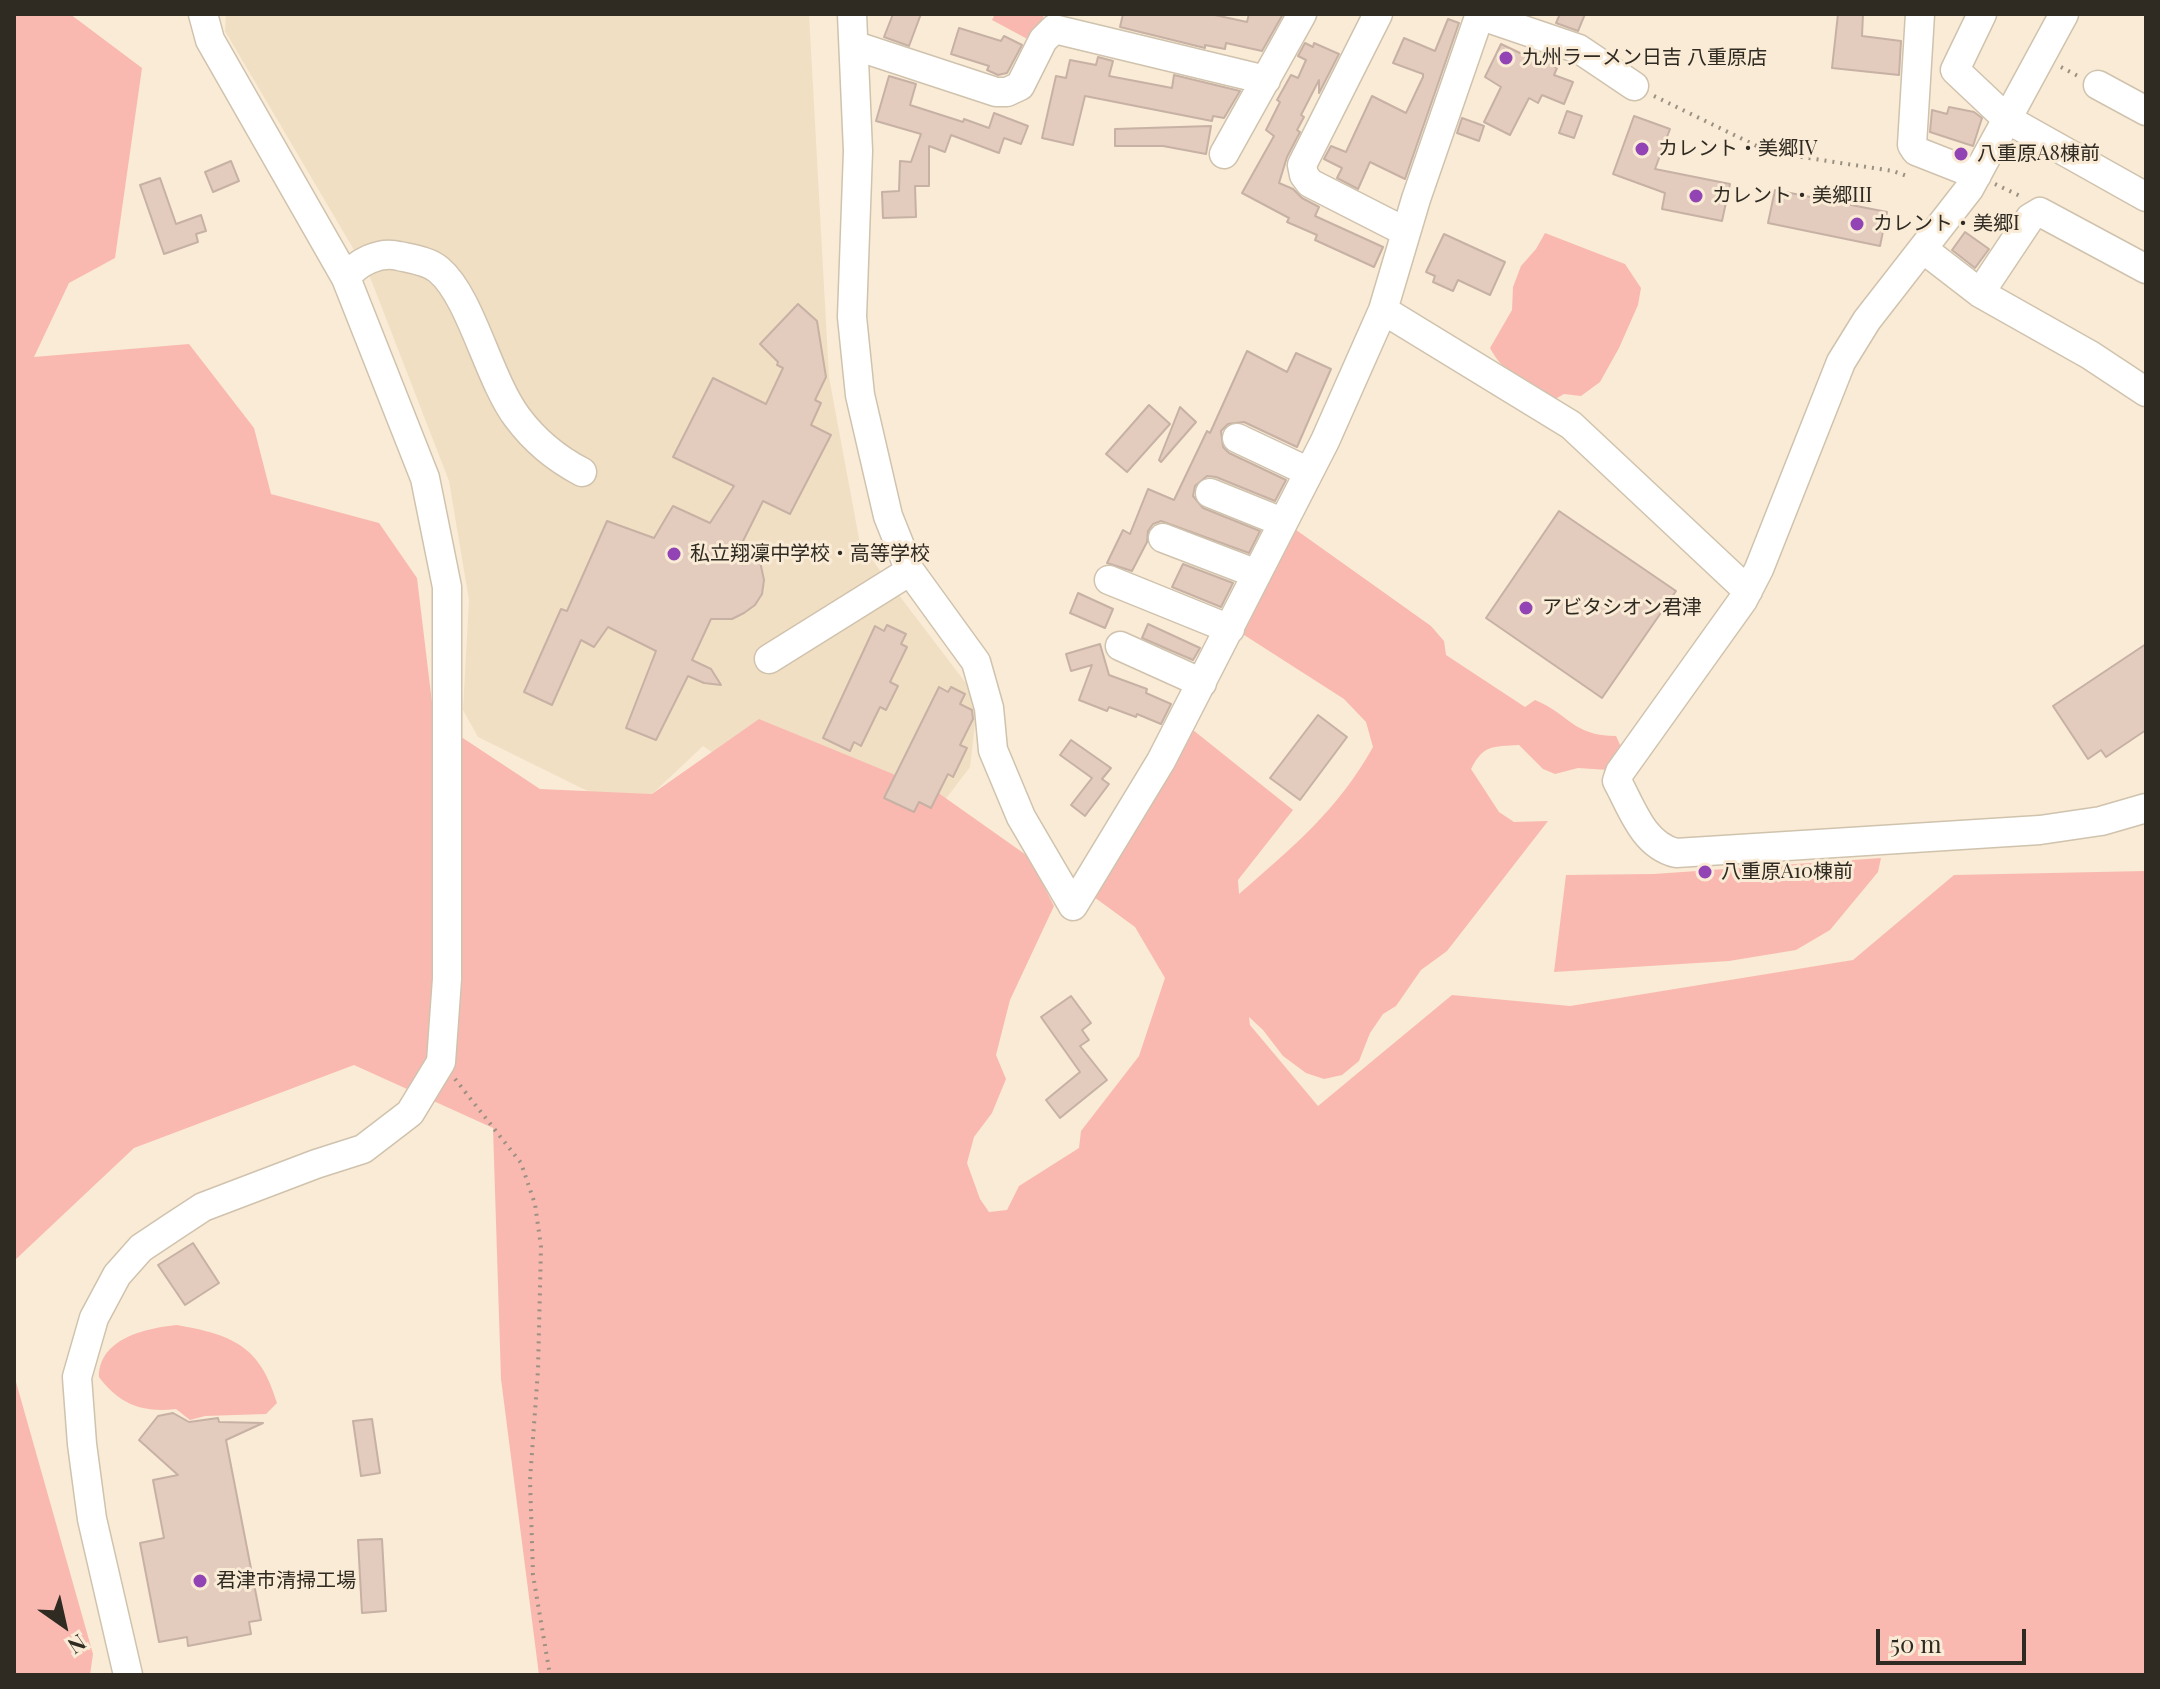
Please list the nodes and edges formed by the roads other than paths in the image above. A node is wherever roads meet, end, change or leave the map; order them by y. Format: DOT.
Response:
graph roads {
  1 [pos="203,14"];
  2 [pos="852,14"];
  3 [pos="1302,14"];
  4 [pos="1378,14"];
  5 [pos="1480,14"];
  6 [pos="1920,14"];
  7 [pos="1982,14"];
  8 [pos="2064,14"];
  9 [pos="856,46"];
  10 [pos="1266,80"];
  11 [pos="2098,85"];
  12 [pos="1634,86"];
  13 [pos="2146,111"];
  14 [pos="2007,119"];
  15 [pos="1224,154"];
  16 [pos="1984,178"];
  17 [pos="2145,195"];
  18 [pos="1406,232"];
  19 [pos="328,246"];
  20 [pos="1923,249"];
  21 [pos="379,256"];
  22 [pos="2146,269"];
  23 [pos="346,278"];
  24 [pos="1980,293"];
  25 [pos="1383,310"];
  26 [pos="2146,392"];
  27 [pos="1237,438"];
  28 [pos="582,472"];
  29 [pos="1309,472"];
  30 [pos="1210,493"];
  31 [pos="1282,522"];
  32 [pos="1163,538"];
  33 [pos="910,571"];
  34 [pos="1257,574"];
  35 [pos="1109,580"];
  36 [pos="1748,591"];
  37 [pos="1230,629"];
  38 [pos="1120,646"];
  39 [pos="769,659"];
  40 [pos="1202,683"];
  41 [pos="2146,808"];
  42 [pos="128,1675"];
  1 -- 19 [label="street"];
  2 -- 9 [label="street"];
  3 -- 10 [label="street"];
  4 -- 18 [label="street"];
  5 -- 12 [label="street"];
  5 -- 18 [label="street"];
  6 -- 16 [label="street"];
  7 -- 14 [label="street"];
  8 -- 14 [label="street"];
  9 -- 10 [label="street"];
  9 -- 33 [label="street"];
  10 -- 15 [label="street"];
  11 -- 13 [label="street"];
  14 -- 16 [label="street"];
  14 -- 17 [label="street"];
  16 -- 20 [label="street"];
  18 -- 25 [label="street"];
  19 -- 21 [label="street"];
  19 -- 23 [label="street"];
  20 -- 24 [label="street"];
  20 -- 36 [label="street"];
  21 -- 23 [label="street"];
  21 -- 28 [label="street"];
  22 -- 24 [label="street"];
  23 -- 42 [label="street"];
  24 -- 26 [label="street"];
  25 -- 29 [label="street"];
  25 -- 36 [label="street"];
  27 -- 29 [label="street"];
  29 -- 31 [label="street"];
  30 -- 31 [label="street"];
  31 -- 34 [label="street"];
  32 -- 34 [label="street"];
  33 -- 39 [label="street"];
  33 -- 40 [label="street"];
  34 -- 37 [label="street"];
  35 -- 37 [label="street"];
  36 -- 41 [label="street"];
  37 -- 40 [label="street"];
  38 -- 40 [label="street"];
}
